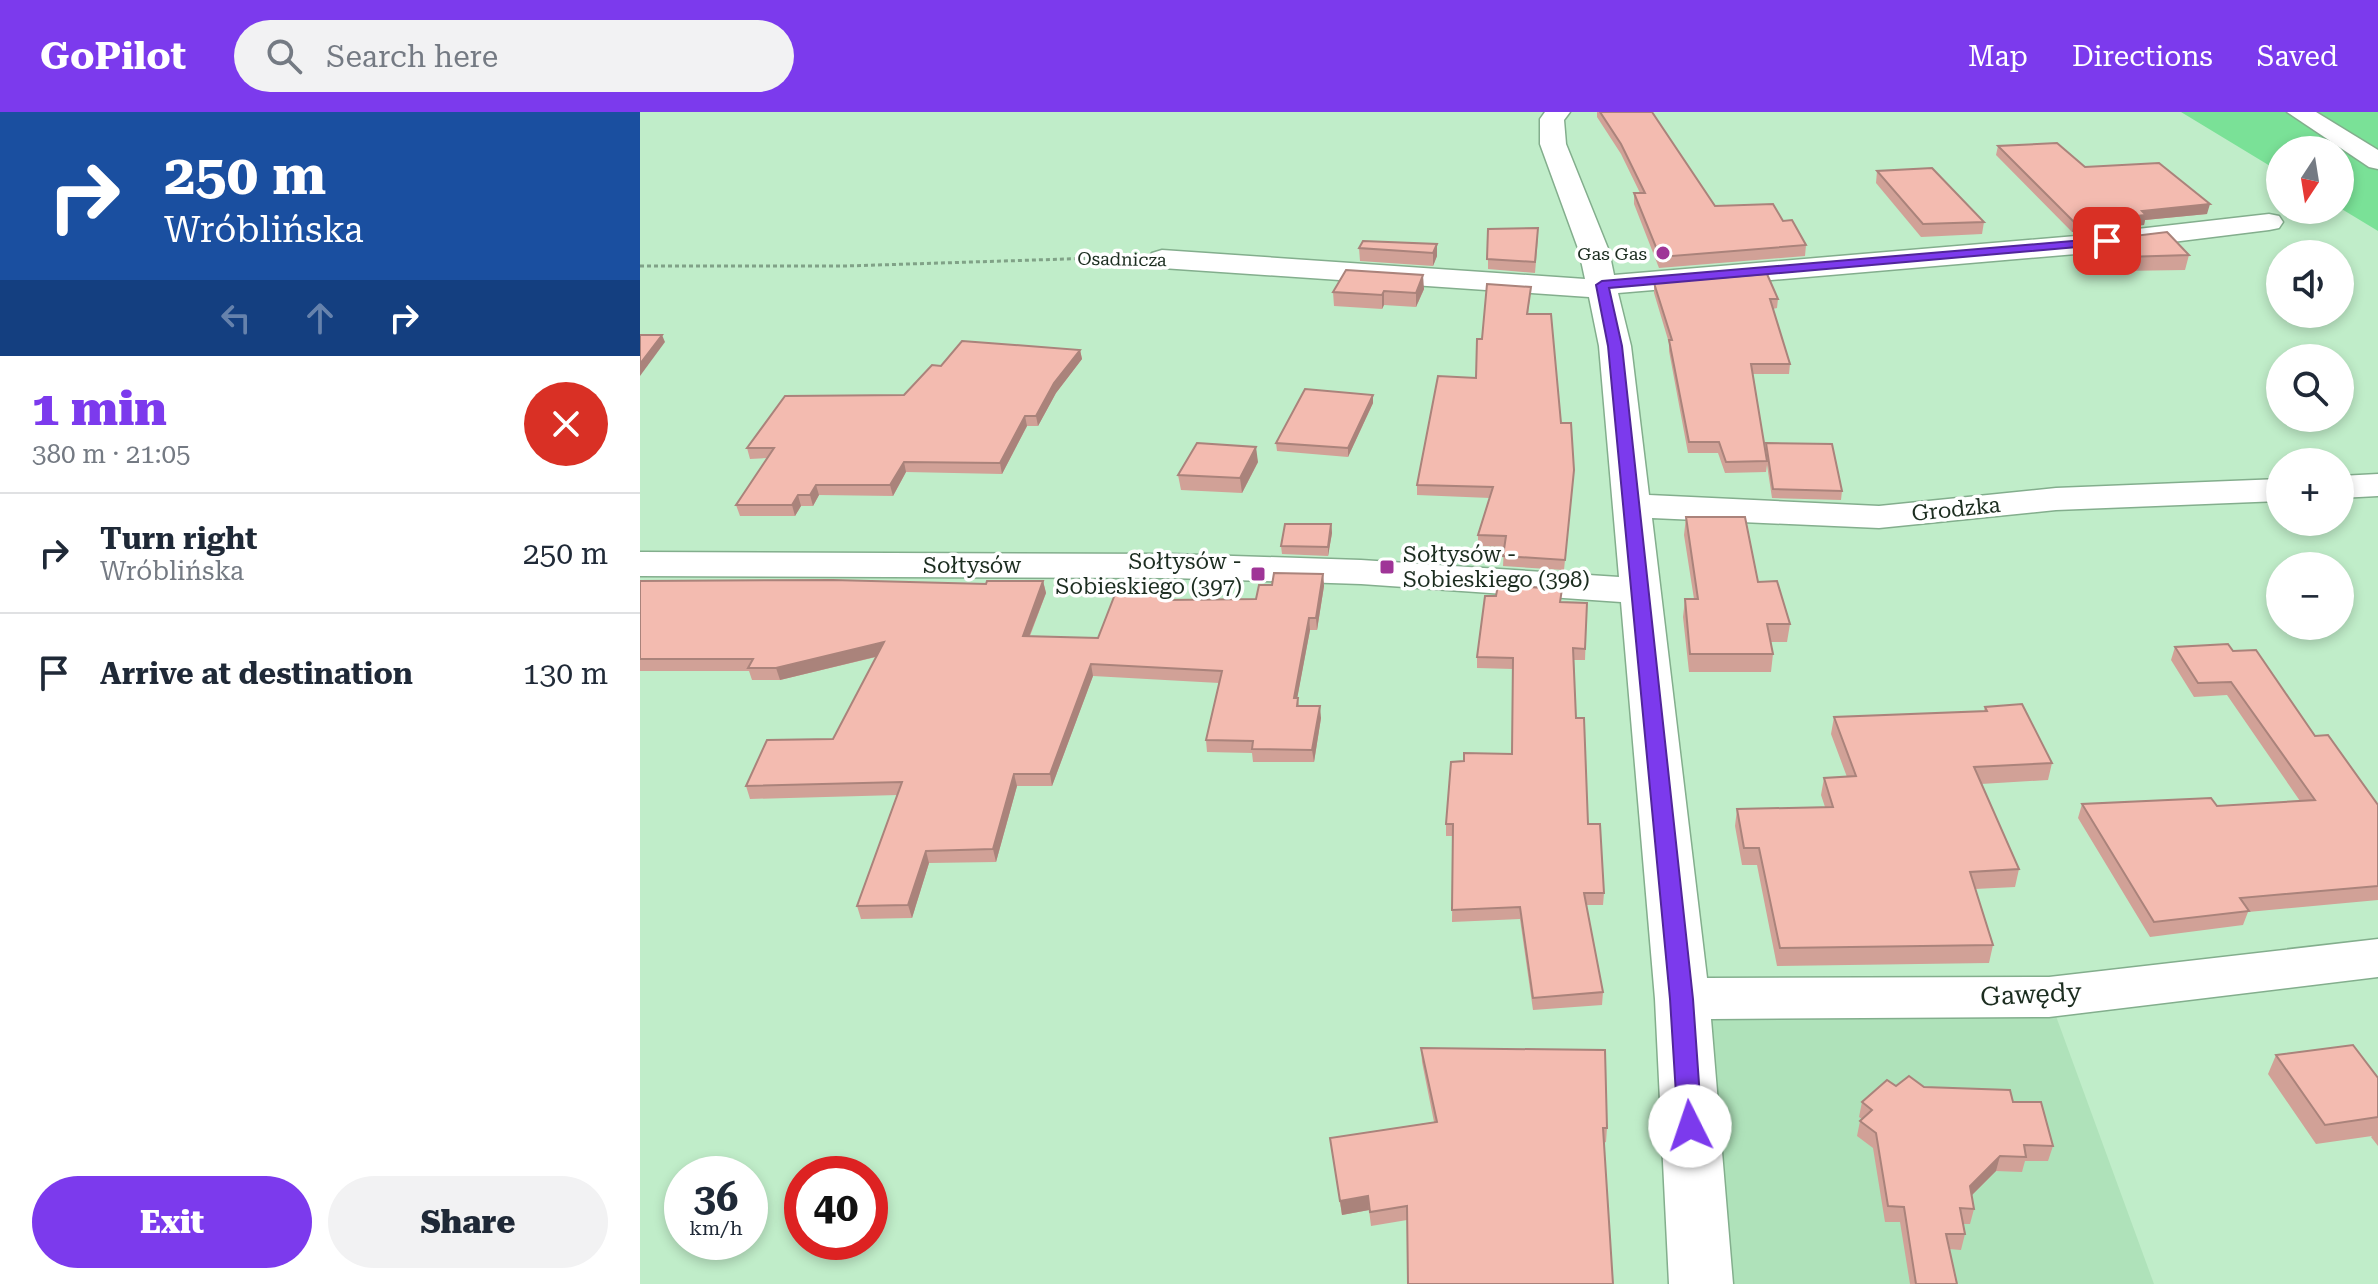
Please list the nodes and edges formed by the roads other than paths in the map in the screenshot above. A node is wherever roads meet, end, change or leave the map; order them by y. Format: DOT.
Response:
graph roads {
  1 [pos="1558,112"];
  2 [pos="2299,112"];
  3 [pos="2378,161"];
  4 [pos="2266,222"];
  5 [pos="1162,259"];
  6 [pos="1602,285"];
  7 [pos="2378,485"];
  8 [pos="2354,486"];
  9 [pos="2266,491"];
  10 [pos="1632,506"];
  11 [pos="640,564"];
  12 [pos="1640,591"];
  13 [pos="2378,958"];
  14 [pos="1682,999"];
  15 [pos="1701,1284"];
  1 -- 6 [label="street"];
  2 -- 3 [label="street"];
  4 -- 6 [label="street, Osadnicza"];
  5 -- 6 [label="street, Osadnicza"];
  6 -- 10 [label="street"];
  7 -- 8 [label="street"];
  9 -- 10 [label="street, Grodzka"];
  10 -- 12 [label="street"];
  11 -- 12 [label="street, Sołtysów"];
  12 -- 14 [label="street"];
  13 -- 14 [label="street, Gawędy"];
  14 -- 15 [label="street"];
}
